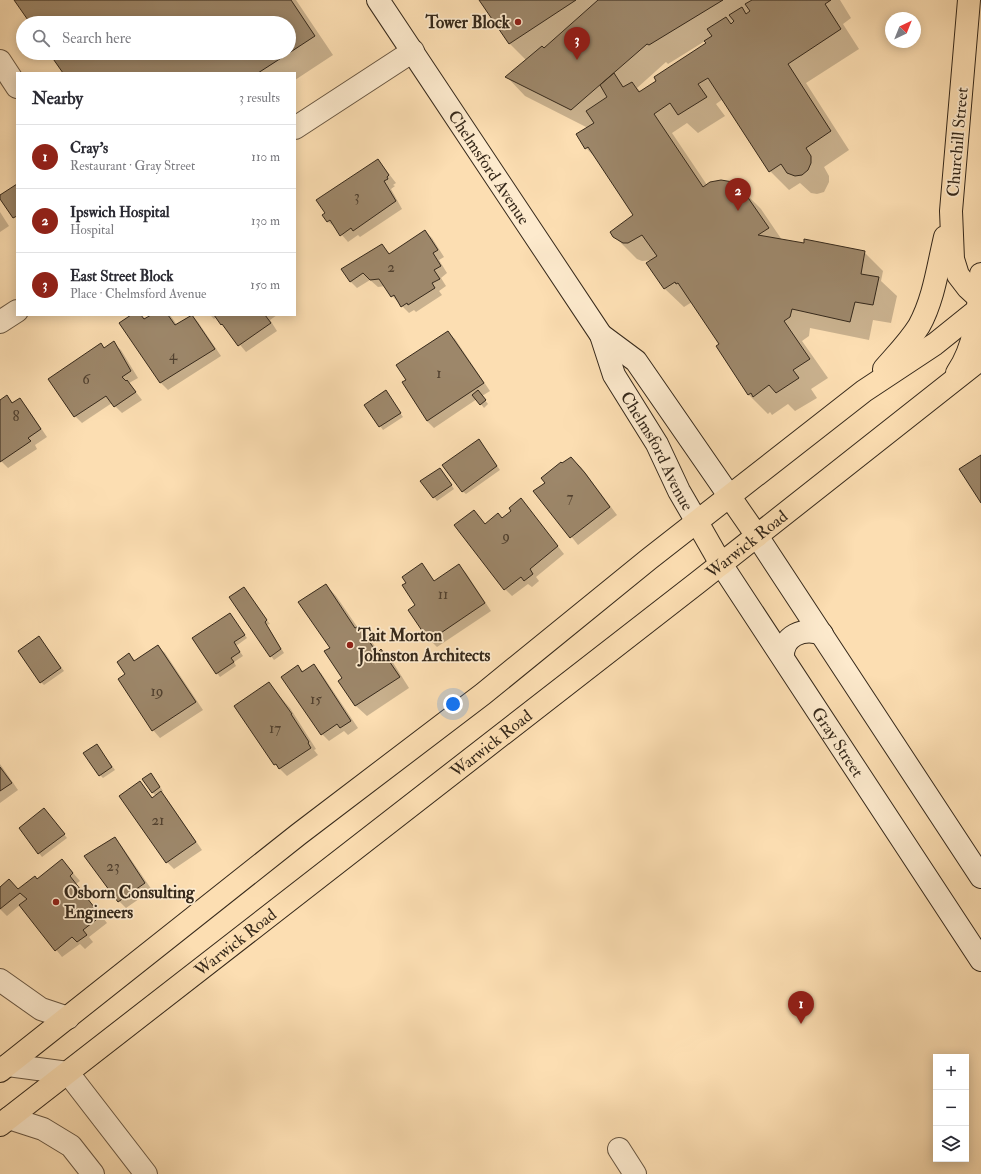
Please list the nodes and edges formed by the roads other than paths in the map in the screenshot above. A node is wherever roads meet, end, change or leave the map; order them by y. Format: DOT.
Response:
graph roads {
  1 [pos="378,0"];
  2 [pos="969,0"];
  3 [pos="413,51"];
  4 [pos="0,61"];
  5 [pos="16,85"];
  6 [pos="296,127"];
  7 [pos="951,212"];
  8 [pos="981,274"];
  9 [pos="979,304"];
  10 [pos="16,312"];
  11 [pos="0,322"];
  12 [pos="601,335"];
  13 [pos="981,359"];
  14 [pos="864,391"];
  15 [pos="938,393"];
  16 [pos="730,496"];
  17 [pos="697,522"];
  18 [pos="757,536"];
  19 [pos="721,564"];
  20 [pos="822,634"];
  21 [pos="783,657"];
  22 [pos="981,877"];
  23 [pos="978,948"];
  24 [pos="0,980"];
  25 [pos="68,1018"];
  26 [pos="4,1068"];
  27 [pos="68,1073"];
  28 [pos="5,1122"];
  29 [pos="619,1149"];
  30 [pos="93,1174"];
  31 [pos="146,1174"];
  32 [pos="635,1174"];
  1 -- 3 [label="street, Chelmsford Avenue"];
  2 -- 7 [label="main road, Churchill Street"];
  3 -- 6 [label="street"];
  3 -- 12 [label="street, Chelmsford Avenue"];
  4 -- 5 [label="street"];
  7 -- 9 [label="main road, Churchill Street"];
  7 -- 14 [label="main road, Churchill Street"];
  8 -- 9 [label="main road"];
  9 -- 14 [label="main road"];
  9 -- 15 [label="main road"];
  10 -- 11 [label="street"];
  12 -- 16 [label="street, Chelmsford Avenue"];
  12 -- 17 [label="street, Chelmsford Avenue"];
  13 -- 15 [label="main road, Warwick Road"];
  14 -- 16 [label="main road"];
  15 -- 18 [label="main road, Warwick Road"];
  16 -- 17 [label="main road"];
  16 -- 18 [label="main road"];
  17 -- 19 [label="main road, Gray Street"];
  17 -- 25 [label="main road"];
  18 -- 19 [label="main road, Warwick Road"];
  18 -- 20 [label="street"];
  19 -- 21 [label="street, Gray Street"];
  19 -- 27 [label="main road, Warwick Road"];
  20 -- 21 [label="street"];
  20 -- 22 [label="street"];
  21 -- 23 [label="street, Gray Street"];
  24 -- 25 [label="street"];
  25 -- 26 [label="main road"];
  26 -- 27 [label="street"];
  27 -- 28 [label="main road, Warwick Road"];
  27 -- 31 [label="street"];
  28 -- 30 [label="street"];
  29 -- 32 [label="street"];
}
